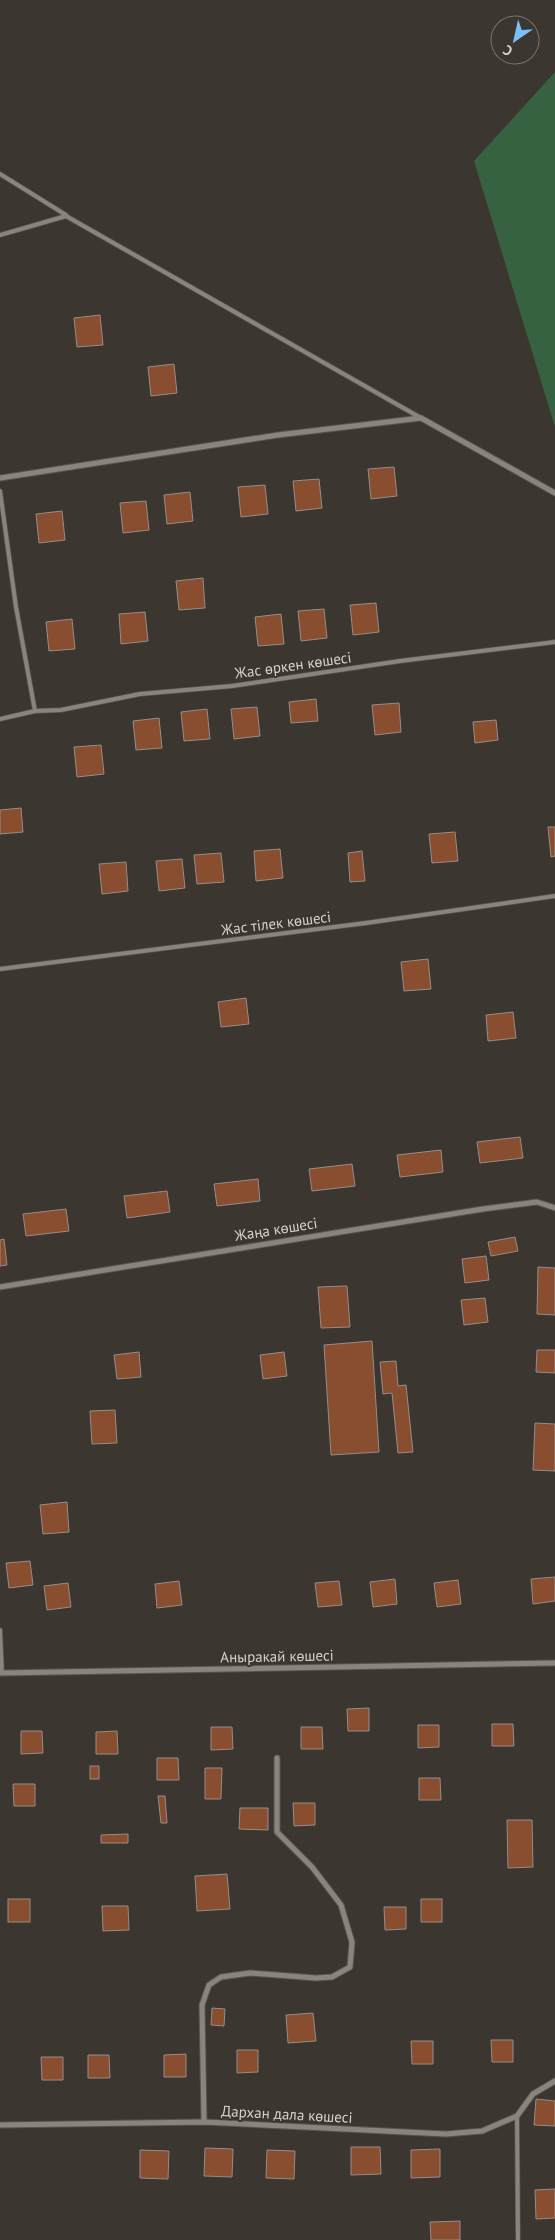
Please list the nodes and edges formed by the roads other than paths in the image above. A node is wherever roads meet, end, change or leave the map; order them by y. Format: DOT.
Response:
graph roads {
  1 [pos="0,174"];
  2 [pos="66,216"];
  3 [pos="0,235"];
  4 [pos="421,418"];
  5 [pos="0,478"];
  6 [pos="0,491"];
  7 [pos="555,493"];
  8 [pos="555,642"];
  9 [pos="35,711"];
  10 [pos="0,719"];
  11 [pos="555,896"];
  12 [pos="0,969"];
  13 [pos="555,1208"];
  14 [pos="0,1287"];
  15 [pos="0,1630"];
  16 [pos="555,1663"];
  17 [pos="1,1673"];
  18 [pos="277,1758"];
  19 [pos="555,2081"];
  20 [pos="517,2116"];
  21 [pos="204,2122"];
  22 [pos="0,2124"];
  23 [pos="518,2240"];
  1 -- 2 [label="lane"];
  2 -- 3 [label="lane"];
  2 -- 4 [label="lane"];
  4 -- 5 [label="street"];
  4 -- 7 [label="street"];
  6 -- 9 [label="lane"];
  8 -- 9 [label="lane, Жас өркен көшесі"];
  9 -- 10 [label="lane, Жас өркен көшесі"];
  11 -- 12 [label="lane, Жас тілек көшесі"];
  13 -- 14 [label="street, Жаңа көшесі"];
  15 -- 17 [label="lane"];
  16 -- 17 [label="street, Аныракай көшесі"];
  18 -- 21 [label="street"];
  19 -- 20 [label="street"];
  20 -- 21 [label="street, Дархан дала көшесі"];
  20 -- 23 [label="lane"];
  21 -- 22 [label="street, Дархан дала көшесі"];
}
